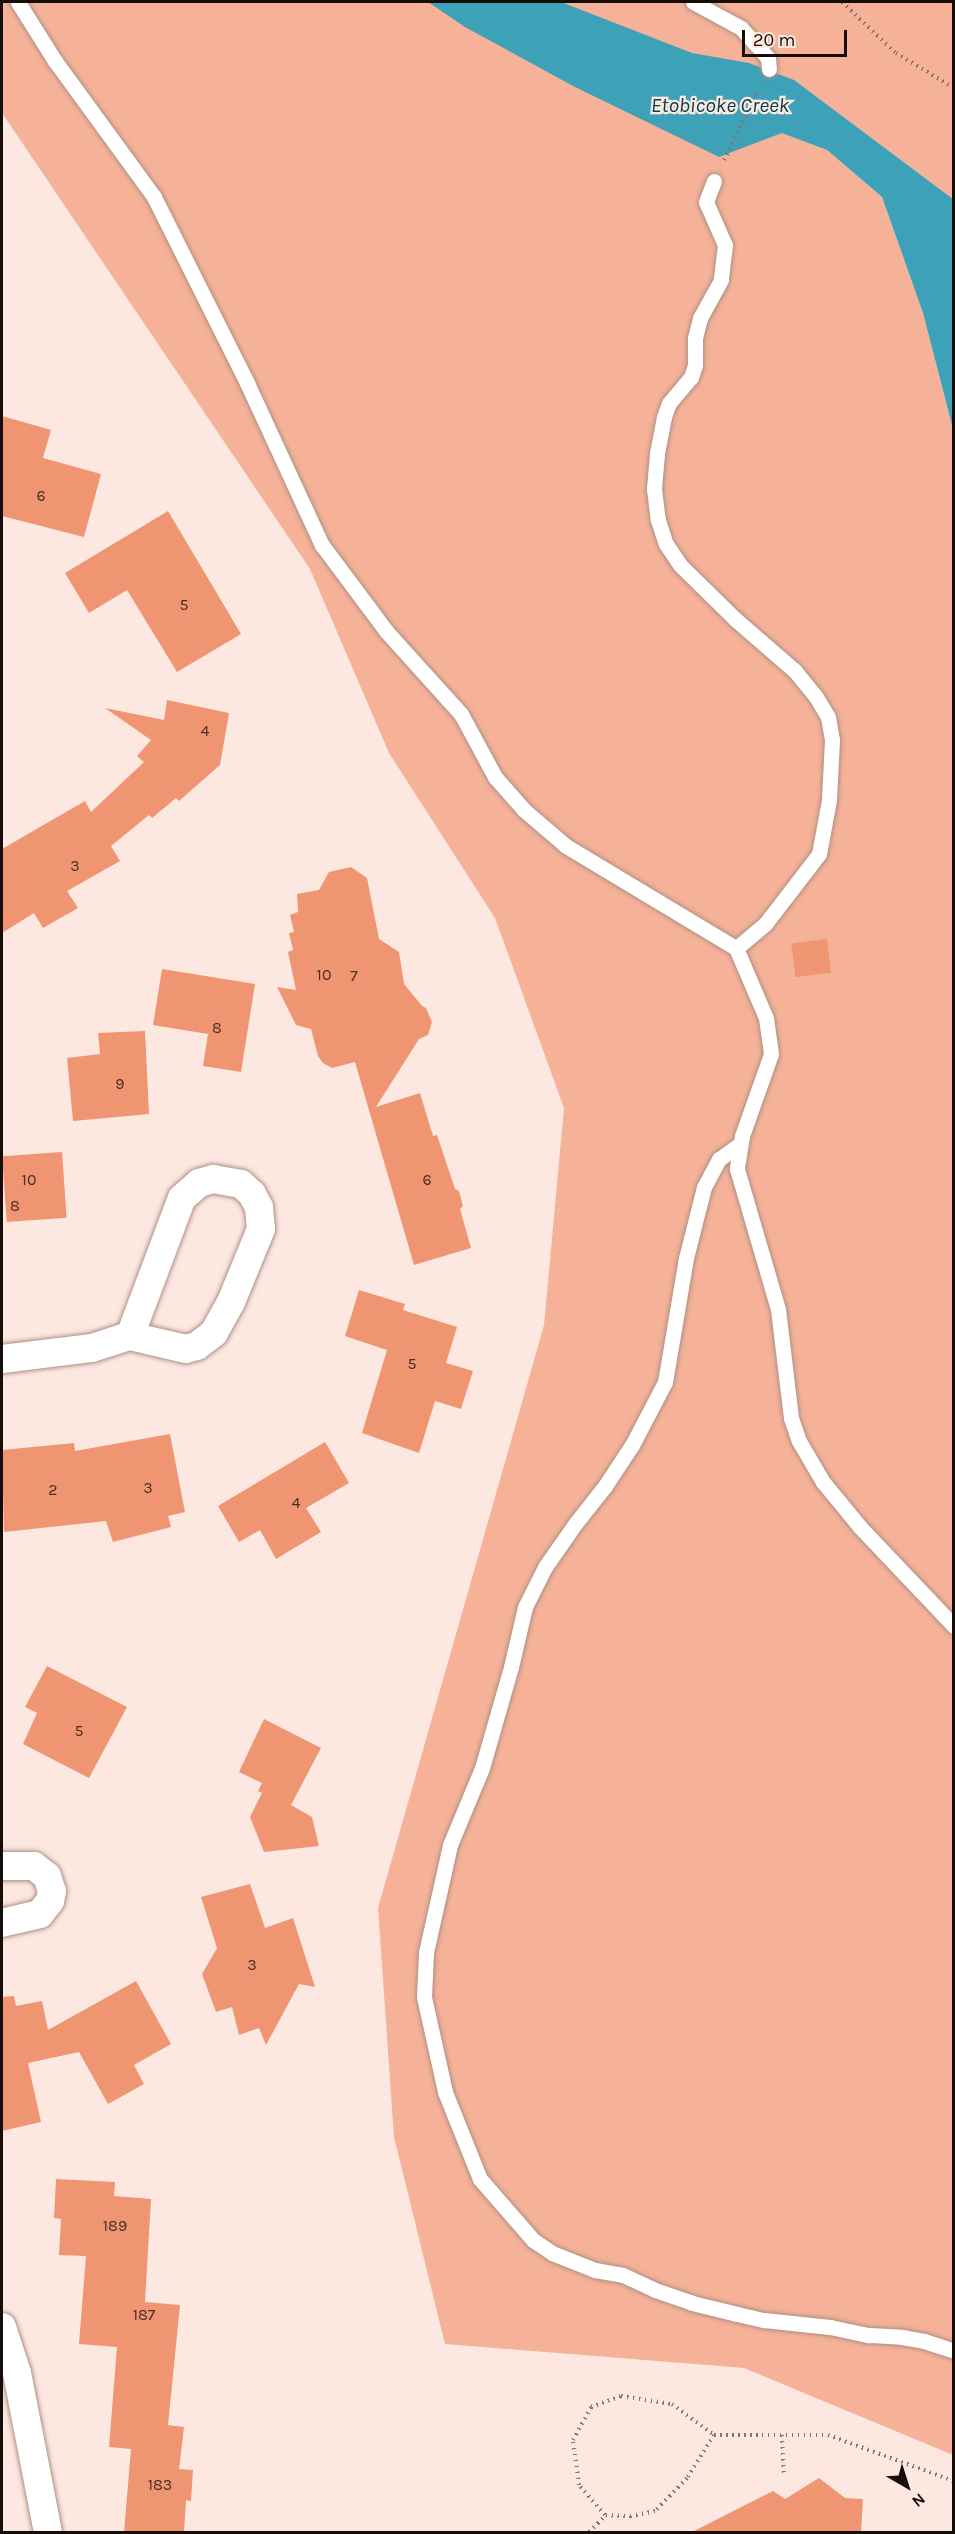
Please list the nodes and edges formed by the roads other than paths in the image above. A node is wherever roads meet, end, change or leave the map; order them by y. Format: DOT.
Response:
graph roads {
  1 [pos="18,2"];
  2 [pos="693,2"];
  3 [pos="769,69"];
  4 [pos="714,181"];
  5 [pos="736,948"];
  6 [pos="740,1144"];
  7 [pos="130,1336"];
  8 [pos="2,1359"];
  9 [pos="954,1626"];
  10 [pos="2,1866"];
  11 [pos="2,1923"];
  12 [pos="2,2327"];
  13 [pos="954,2351"];
  14 [pos="9,2374"];
  15 [pos="48,2532"];
  1 -- 5 [label="lane"];
  2 -- 3 [label="lane"];
  4 -- 5 [label="lane"];
  5 -- 6 [label="lane"];
  6 -- 9 [label="lane"];
  6 -- 13 [label="lane"];
  7 -- 7 [label="street"];
  7 -- 8 [label="street"];
  10 -- 11 [label="street"];
  12 -- 14 [label="street"];
  14 -- 15 [label="street"];
}
